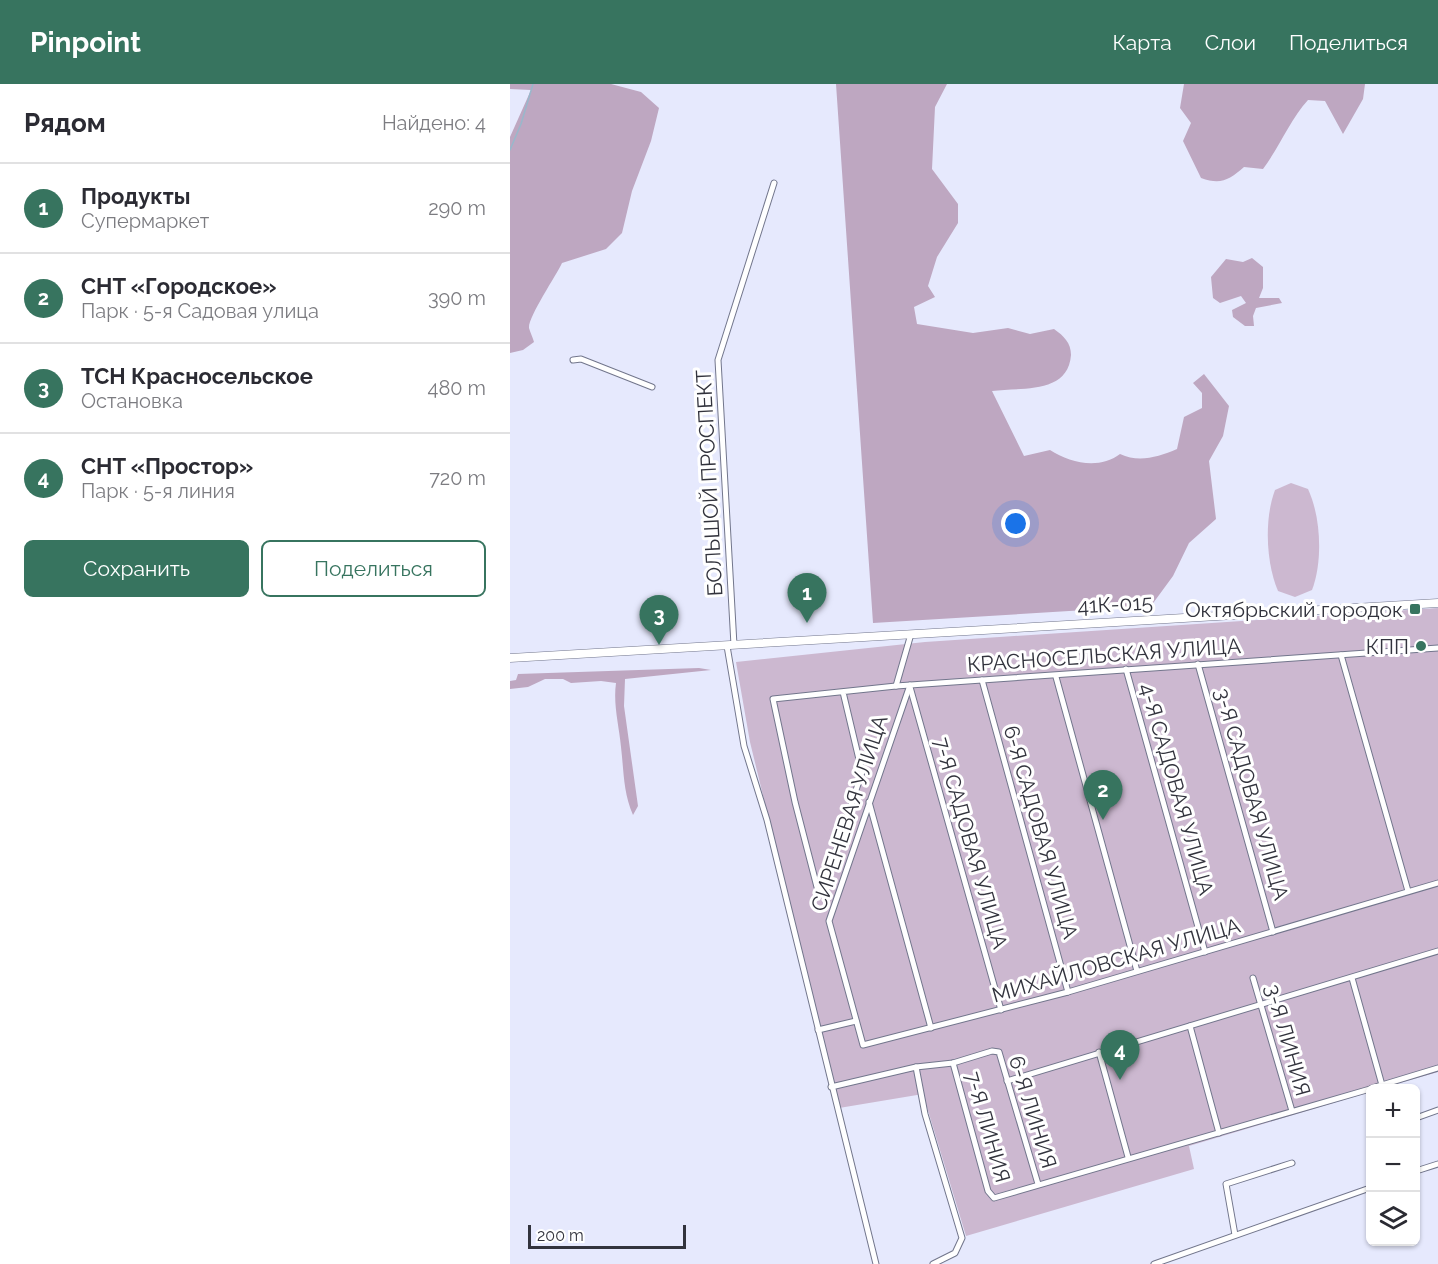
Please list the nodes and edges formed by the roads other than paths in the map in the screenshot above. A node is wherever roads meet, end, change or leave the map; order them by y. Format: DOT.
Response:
graph roads {
  1 [pos="774,183"];
  2 [pos="573,360"];
  3 [pos="652,387"];
  4 [pos="1438,603"];
  5 [pos="911,634"];
  6 [pos="730,646"];
  7 [pos="1438,648"];
  8 [pos="1341,655"];
  9 [pos="510,658"];
  10 [pos="1198,664"];
  11 [pos="1126,669"];
  12 [pos="1056,677"];
  13 [pos="982,680"];
  14 [pos="910,685"];
  15 [pos="896,686"];
  16 [pos="843,692"];
  17 [pos="869,802"];
  18 [pos="1438,883"];
  19 [pos="1408,891"];
  20 [pos="1273,932"];
  21 [pos="1205,951"];
  22 [pos="1438,951"];
  23 [pos="1137,971"];
  24 [pos="1253,978"];
  25 [pos="1352,978"];
  26 [pos="1068,992"];
  27 [pos="1259,1006"];
  28 [pos="1000,1010"];
  29 [pos="856,1021"];
  30 [pos="1190,1026"];
  31 [pos="931,1028"];
  32 [pos="818,1030"];
  33 [pos="1099,1052"];
  34 [pos="953,1063"];
  35 [pos="916,1067"];
  36 [pos="1438,1068"];
  37 [pos="1007,1081"];
  38 [pos="1381,1084"];
  39 [pos="1388,1084"];
  40 [pos="831,1087"];
  41 [pos="1366,1090"];
  42 [pos="1438,1110"];
  43 [pos="1292,1111"];
  44 [pos="1420,1117"];
  45 [pos="1219,1133"];
  46 [pos="1128,1157"];
  47 [pos="1292,1163"];
  48 [pos="1438,1164"];
  49 [pos="1420,1171"];
  50 [pos="1038,1184"];
  51 [pos="1366,1190"];
  52 [pos="1234,1235"];
  53 [pos="876,1264"];
  54 [pos="933,1264"];
  55 [pos="1154,1264"];
  1 -- 6 [label="street, БОЛЬШОЙ ПРОСПЕКТ"];
  2 -- 3 [label="street"];
  4 -- 5 [label="main road, 41К-015"];
  5 -- 6 [label="main road, 41К-015"];
  5 -- 15 [label="street"];
  6 -- 9 [label="main road, 41К-015"];
  6 -- 32 [label="street, БОЛЬШОЙ ПРОСПЕКТ"];
  7 -- 8 [label="street, КРАСНОСЕЛЬСКАЯ УЛИЦА"];
  8 -- 10 [label="street, КРАСНОСЕЛЬСКАЯ УЛИЦА"];
  8 -- 19 [label="street"];
  10 -- 11 [label="street, КРАСНОСЕЛЬСКАЯ УЛИЦА"];
  10 -- 20 [label="street, 3-Я САДОВАЯ УЛИЦА"];
  11 -- 12 [label="street, КРАСНОСЕЛЬСКАЯ УЛИЦА"];
  11 -- 21 [label="street, 4-Я САДОВАЯ УЛИЦА"];
  12 -- 13 [label="street, КРАСНОСЕЛЬСКАЯ УЛИЦА"];
  12 -- 23 [label="street"];
  13 -- 14 [label="street, КРАСНОСЕЛЬСКАЯ УЛИЦА"];
  13 -- 26 [label="street, 6-Я САДОВАЯ УЛИЦА"];
  14 -- 15 [label="street, КРАСНОСЕЛЬСКАЯ УЛИЦА"];
  14 -- 17 [label="street, СИРЕНЕВАЯ УЛИЦА"];
  14 -- 28 [label="street, 7-Я САДОВАЯ УЛИЦА"];
  15 -- 16 [label="street, КРАСНОСЕЛЬСКАЯ УЛИЦА"];
  16 -- 16 [label="street, КРАСНОСЕЛЬСКАЯ УЛИЦА"];
  17 -- 29 [label="street, СИРЕНЕВАЯ УЛИЦА"];
  17 -- 31 [label="street"];
  18 -- 19 [label="street, МИХАЙЛОВСКАЯ УЛИЦА"];
  19 -- 20 [label="street, МИХАЙЛОВСКАЯ УЛИЦА"];
  20 -- 21 [label="street, МИХАЙЛОВСКАЯ УЛИЦА"];
  21 -- 23 [label="street, МИХАЙЛОВСКАЯ УЛИЦА"];
  22 -- 25 [label="street"];
  23 -- 26 [label="street, МИХАЙЛОВСКАЯ УЛИЦА"];
  24 -- 27 [label="street, 3-Я ЛИНИЯ"];
  25 -- 27 [label="street"];
  25 -- 38 [label="street"];
  26 -- 28 [label="street, МИХАЙЛОВСКАЯ УЛИЦА"];
  27 -- 30 [label="street"];
  27 -- 43 [label="street, 3-Я ЛИНИЯ"];
  28 -- 31 [label="street, МИХАЙЛОВСКАЯ УЛИЦА"];
  29 -- 31 [label="street, МИХАЙЛОВСКАЯ УЛИЦА"];
  29 -- 32 [label="street"];
  30 -- 33 [label="street"];
  30 -- 45 [label="street"];
  32 -- 40 [label="street, БОЛЬШОЙ ПРОСПЕКТ"];
  33 -- 37 [label="street"];
  33 -- 46 [label="street"];
  34 -- 35 [label="street"];
  34 -- 37 [label="street, 6-Я ЛИНИЯ"];
  34 -- 50 [label="street, 7-Я ЛИНИЯ"];
  35 -- 40 [label="street"];
  35 -- 54 [label="street"];
  36 -- 39 [label="street"];
  37 -- 50 [label="street, 6-Я ЛИНИЯ"];
  40 -- 53 [label="street, БОЛЬШОЙ ПРОСПЕКТ"];
  41 -- 43 [label="street"];
  42 -- 44 [label="street"];
  43 -- 45 [label="street"];
  45 -- 46 [label="street"];
  46 -- 50 [label="street"];
  47 -- 52 [label="street"];
  48 -- 49 [label="street"];
  51 -- 52 [label="street"];
  52 -- 55 [label="street"];
}
